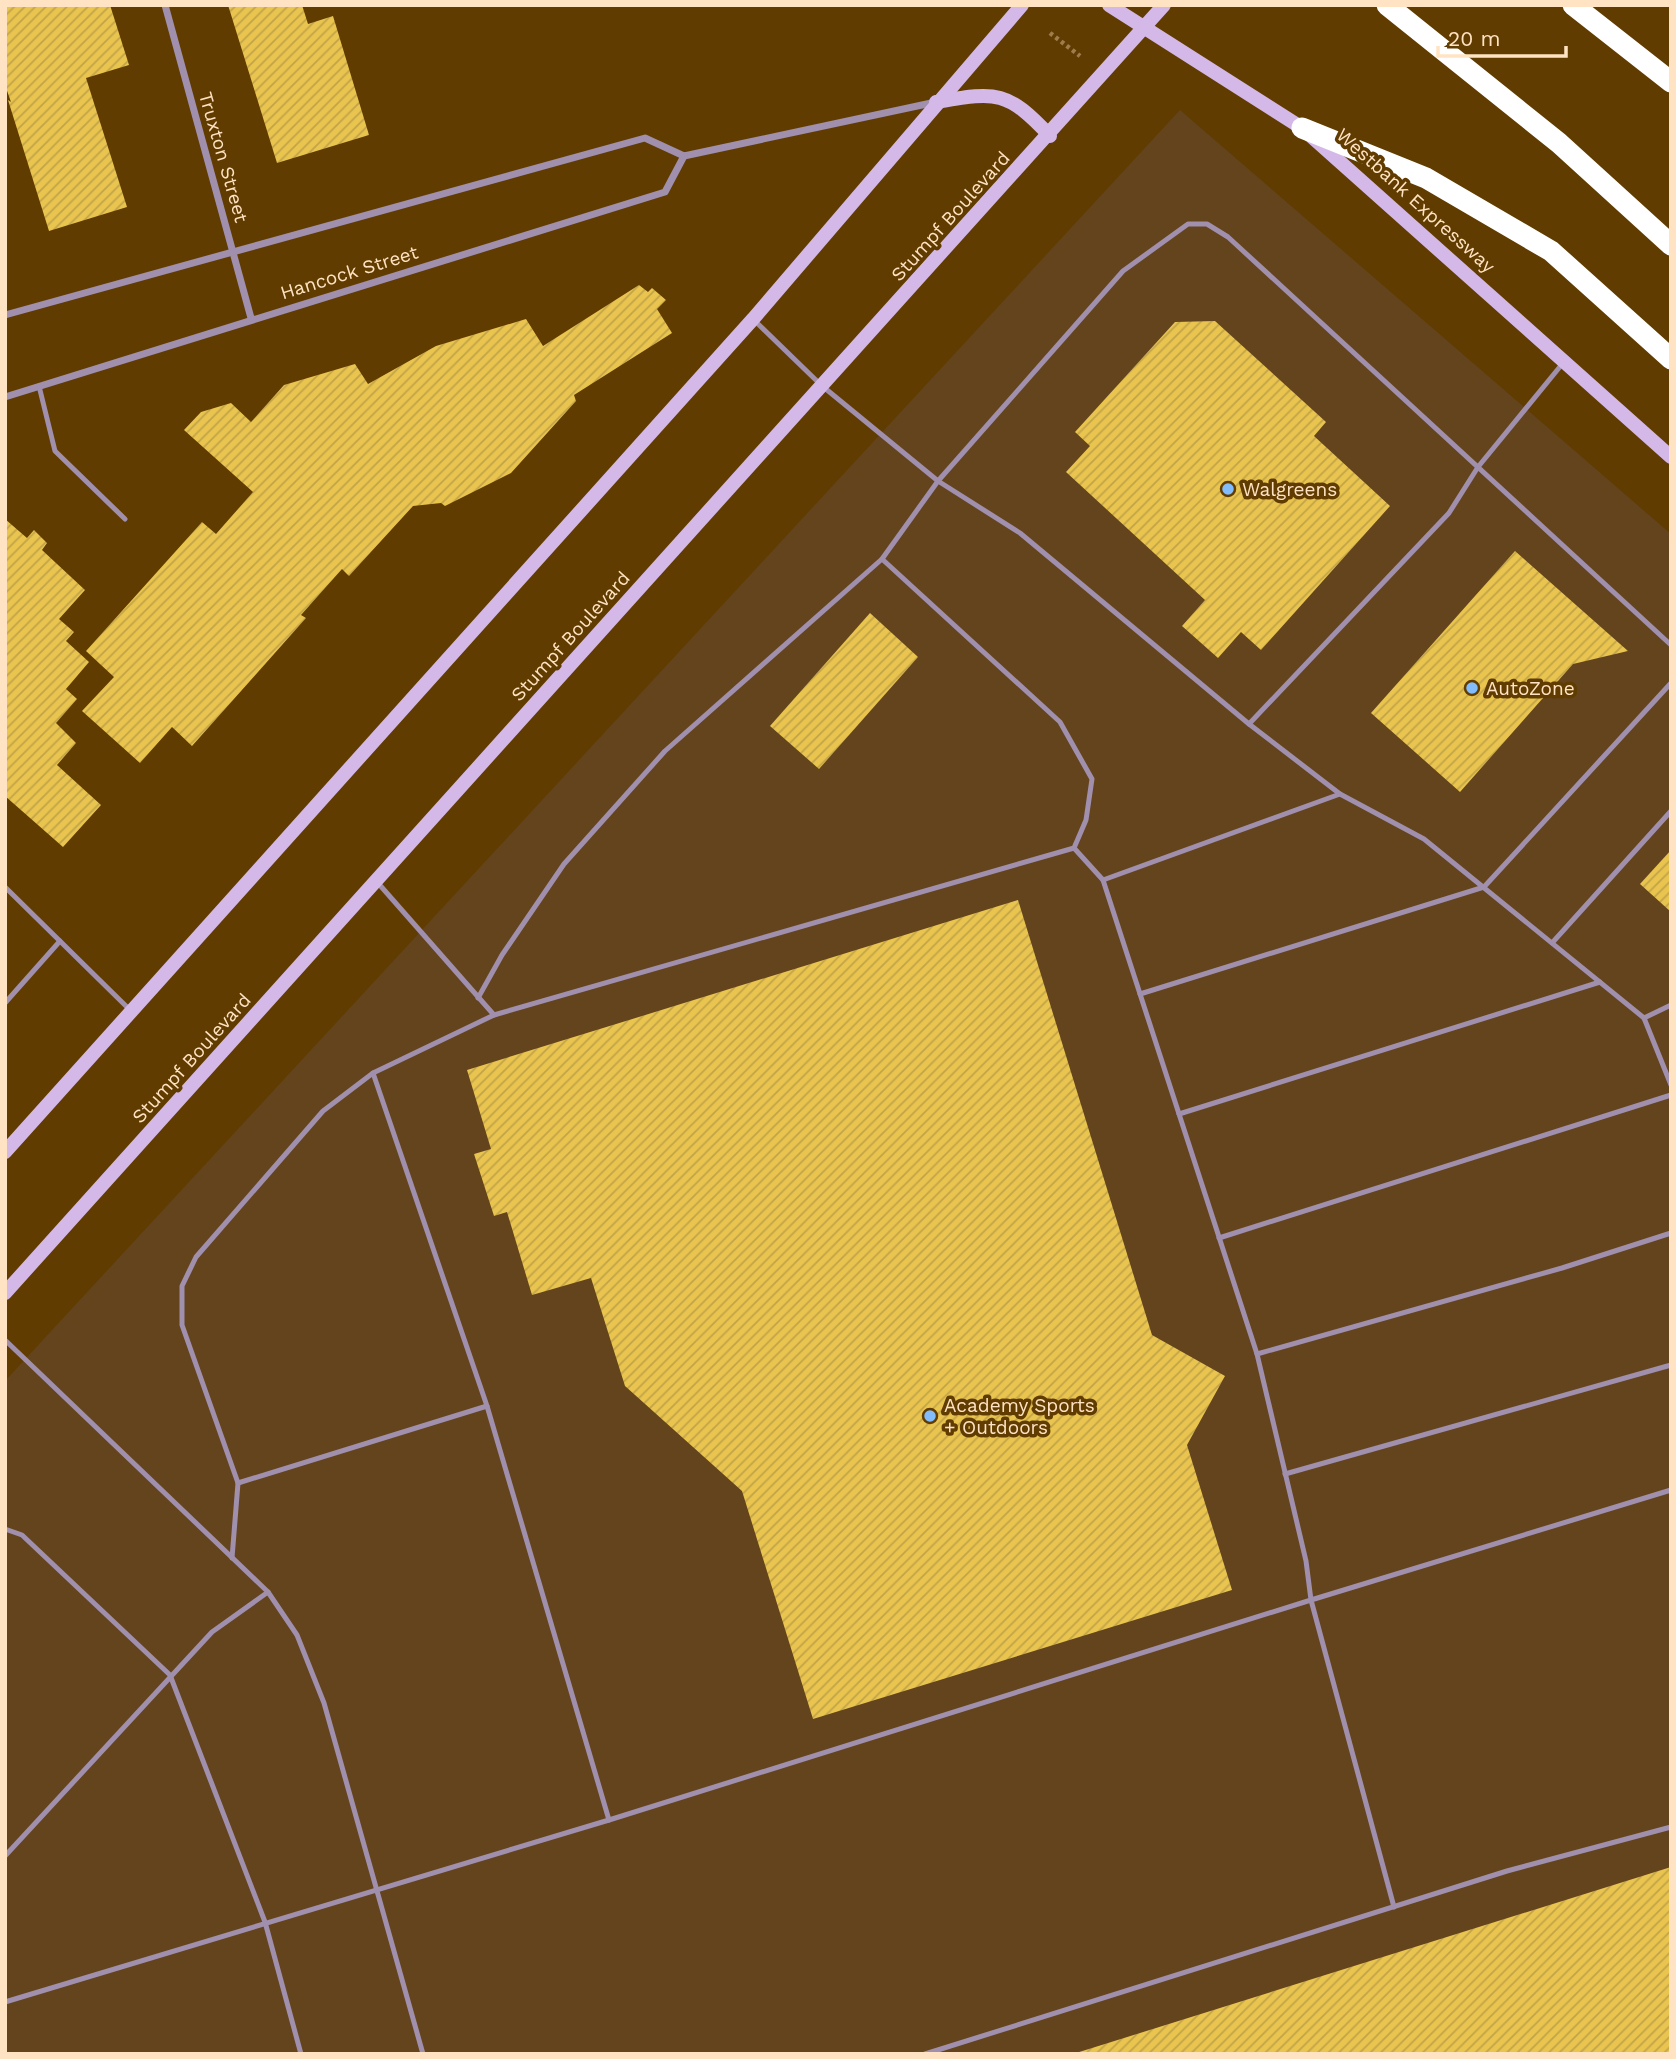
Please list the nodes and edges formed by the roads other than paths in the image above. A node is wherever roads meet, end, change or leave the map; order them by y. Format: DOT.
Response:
graph roads {
  1 [pos="165,5"];
  2 [pos="1022,5"];
  3 [pos="1109,5"];
  4 [pos="1164,5"];
  5 [pos="1387,5"];
  6 [pos="1573,5"];
  7 [pos="1142,28"];
  8 [pos="1671,82"];
  9 [pos="936,102"];
  10 [pos="1302,128"];
  11 [pos="1049,135"];
  12 [pos="684,156"];
  13 [pos="1671,245"];
  14 [pos="233,250"];
  15 [pos="5,315"];
  16 [pos="251,318"];
  17 [pos="753,319"];
  18 [pos="1671,359"];
  19 [pos="1563,363"];
  20 [pos="821,385"];
  21 [pos="39,386"];
  22 [pos="5,397"];
  23 [pos="1671,457"];
  24 [pos="1478,467"];
  25 [pos="938,481"];
  26 [pos="125,519"];
  27 [pos="882,559"];
  28 [pos="1671,645"];
  29 [pos="1671,683"];
  30 [pos="1249,724"];
  31 [pos="1340,794"];
  32 [pos="1671,811"];
  33 [pos="1074,848"];
  34 [pos="376,880"];
  35 [pos="1104,880"];
  36 [pos="5,887"];
  37 [pos="1484,887"];
  38 [pos="61,941"];
  39 [pos="1552,943"];
  40 [pos="1601,982"];
  41 [pos="1140,993"];
  42 [pos="478,998"];
  43 [pos="5,1003"];
  44 [pos="1671,1005"];
  45 [pos="131,1011"];
  46 [pos="494,1015"];
  47 [pos="1644,1017"];
  48 [pos="373,1073"];
  49 [pos="1671,1085"];
  50 [pos="1671,1095"];
  51 [pos="1179,1114"];
  52 [pos="5,1152"];
  53 [pos="1671,1233"];
  54 [pos="1219,1238"];
  55 [pos="5,1293"];
  56 [pos="5,1340"];
  57 [pos="1257,1354"];
  58 [pos="1671,1365"];
  59 [pos="487,1406"];
  60 [pos="1285,1474"];
  61 [pos="238,1483"];
  62 [pos="1671,1490"];
  63 [pos="5,1529"];
  64 [pos="232,1558"];
  65 [pos="268,1592"];
  66 [pos="1311,1600"];
  67 [pos="170,1675"];
  68 [pos="609,1820"];
  69 [pos="1671,1827"];
  70 [pos="5,1856"];
  71 [pos="375,1889"];
  72 [pos="1394,1907"];
  73 [pos="265,1923"];
  74 [pos="5,2003"];
  75 [pos="301,2054"];
  76 [pos="423,2054"];
  77 [pos="925,2054"];
  1 -- 14 [label="street, Truxton Street"];
  2 -- 9 [label="main road"];
  3 -- 7 [label="main road, Westbank Expressway"];
  4 -- 7 [label="main road, Stumpf Boulevard"];
  5 -- 13 [label="highway"];
  6 -- 8 [label="highway, bridge"];
  7 -- 10 [label="main road, Westbank Expressway"];
  7 -- 11 [label="main road, Stumpf Boulevard"];
  9 -- 11 [label="main road"];
  9 -- 12 [label="street"];
  9 -- 17 [label="main road"];
  10 -- 18 [label="highway"];
  10 -- 19 [label="main road, Westbank Expressway"];
  11 -- 20 [label="main road, Stumpf Boulevard"];
  12 -- 14 [label="street"];
  12 -- 16 [label="street, Hancock Street"];
  14 -- 15 [label="street"];
  14 -- 16 [label="street, Truxton Street"];
  16 -- 21 [label="street, Hancock Street"];
  17 -- 20 [label="lane"];
  17 -- 45 [label="main road"];
  19 -- 23 [label="main road, Westbank Expressway"];
  19 -- 24 [label="lane"];
  20 -- 25 [label="lane"];
  20 -- 34 [label="main road, Stumpf Boulevard"];
  21 -- 22 [label="street, Hancock Street"];
  21 -- 26 [label="lane"];
  24 -- 25 [label="lane"];
  24 -- 28 [label="lane"];
  24 -- 30 [label="lane"];
  25 -- 27 [label="lane"];
  25 -- 30 [label="lane"];
  27 -- 33 [label="lane"];
  27 -- 42 [label="lane"];
  29 -- 37 [label="lane"];
  30 -- 31 [label="lane"];
  31 -- 35 [label="lane"];
  31 -- 37 [label="lane"];
  32 -- 39 [label="lane"];
  33 -- 35 [label="lane"];
  33 -- 46 [label="lane"];
  34 -- 42 [label="lane"];
  34 -- 55 [label="main road, Stumpf Boulevard"];
  35 -- 41 [label="lane"];
  36 -- 38 [label="lane"];
  37 -- 39 [label="lane"];
  37 -- 41 [label="lane"];
  38 -- 43 [label="lane"];
  38 -- 45 [label="lane"];
  39 -- 40 [label="lane"];
  40 -- 47 [label="lane"];
  40 -- 51 [label="lane"];
  41 -- 51 [label="lane"];
  42 -- 46 [label="lane"];
  44 -- 47 [label="lane"];
  45 -- 52 [label="main road"];
  46 -- 48 [label="lane"];
  47 -- 49 [label="lane"];
  48 -- 59 [label="lane"];
  48 -- 61 [label="lane"];
  50 -- 54 [label="lane"];
  51 -- 54 [label="lane"];
  53 -- 57 [label="lane"];
  54 -- 57 [label="lane"];
  56 -- 64 [label="lane"];
  57 -- 60 [label="lane"];
  58 -- 60 [label="lane"];
  59 -- 61 [label="lane"];
  59 -- 68 [label="lane"];
  60 -- 66 [label="lane"];
  61 -- 64 [label="lane"];
  62 -- 66 [label="lane"];
  63 -- 67 [label="lane"];
  64 -- 65 [label="lane"];
  65 -- 67 [label="lane"];
  65 -- 71 [label="lane"];
  66 -- 68 [label="lane"];
  66 -- 72 [label="lane"];
  67 -- 70 [label="lane"];
  67 -- 73 [label="lane"];
  68 -- 71 [label="lane"];
  69 -- 72 [label="lane"];
  71 -- 73 [label="lane"];
  71 -- 76 [label="lane"];
  72 -- 77 [label="lane"];
  73 -- 74 [label="lane"];
  73 -- 75 [label="lane"];
}
